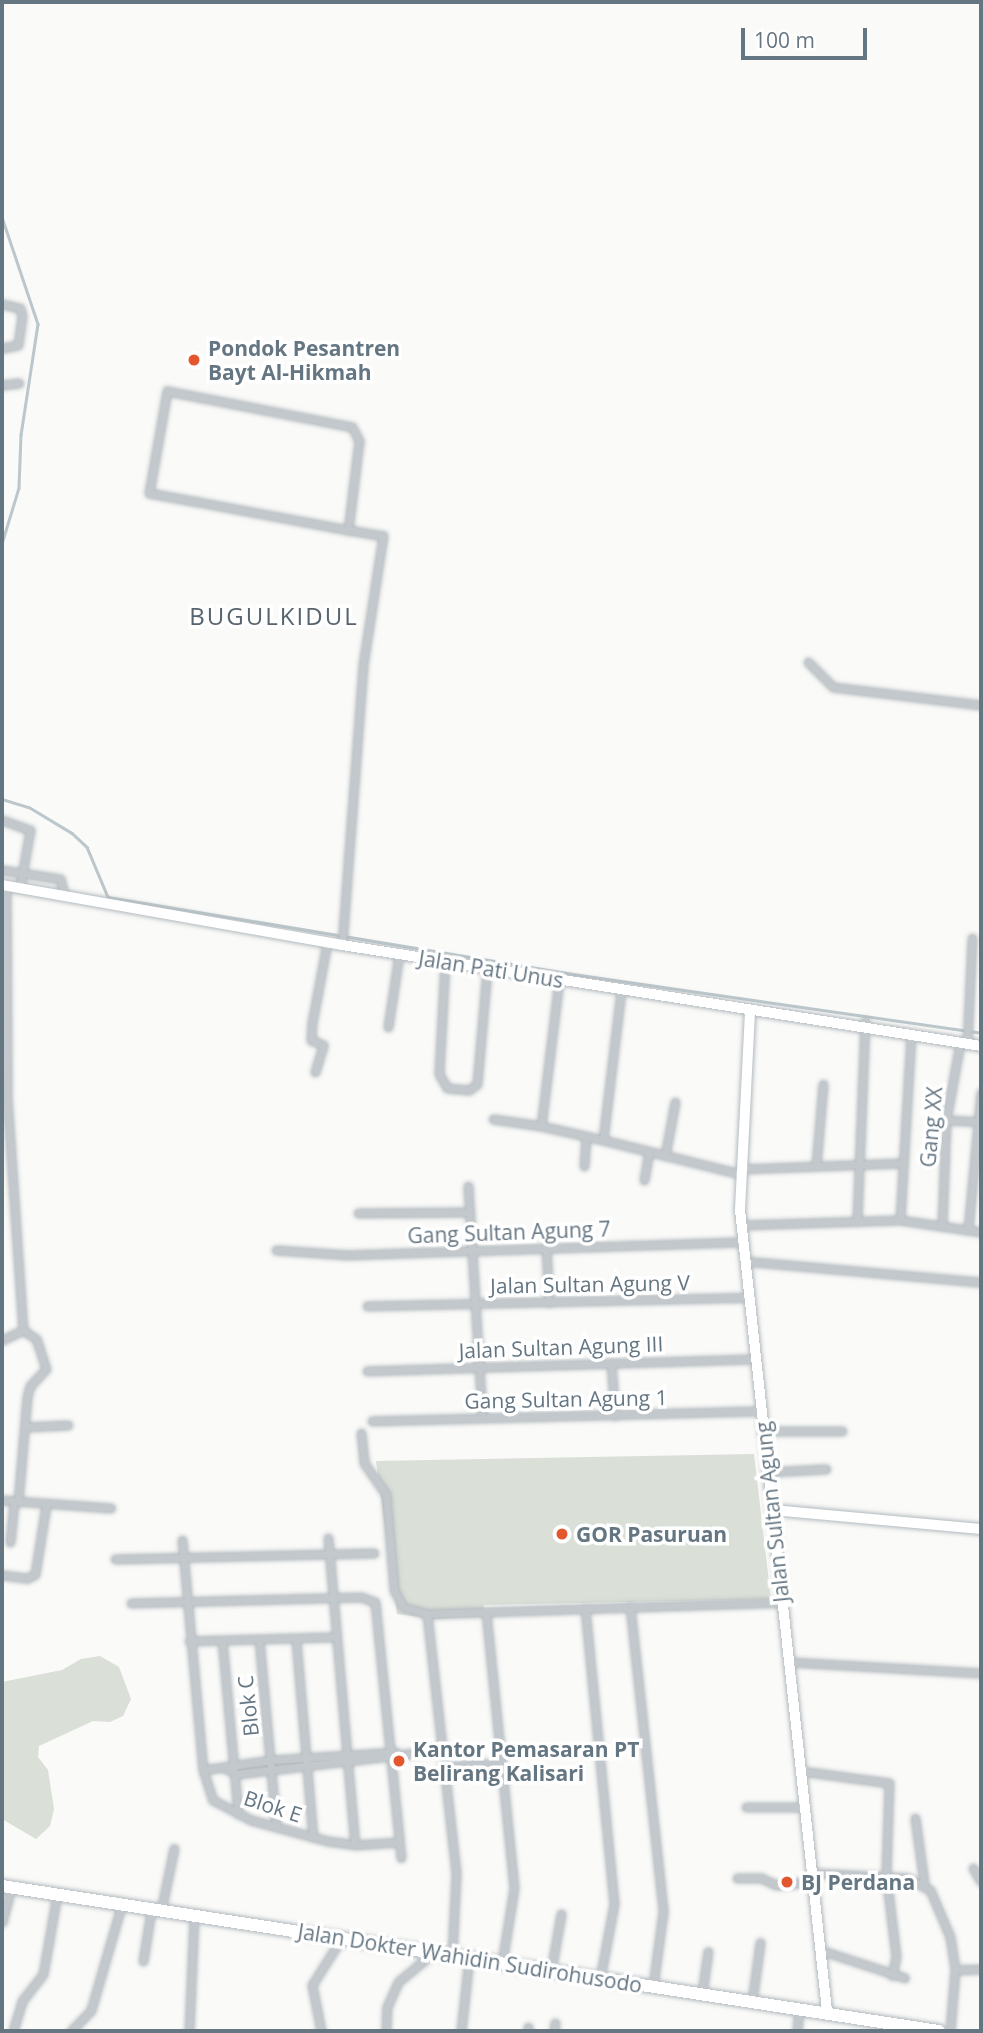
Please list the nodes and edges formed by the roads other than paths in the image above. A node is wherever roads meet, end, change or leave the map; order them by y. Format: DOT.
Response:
graph roads {
  1 [pos="2,304"];
  2 [pos="2,348"];
  3 [pos="19,383"];
  4 [pos="2,385"];
  5 [pos="348,530"];
  6 [pos="808,662"];
  7 [pos="981,705"];
  8 [pos="2,820"];
  9 [pos="2,870"];
  10 [pos="22,880"];
  11 [pos="4,885"];
  12 [pos="972,938"];
  13 [pos="344,939"];
  14 [pos="327,943"];
  15 [pos="399,954"];
  16 [pos="445,962"];
  17 [pos="487,969"];
  18 [pos="559,981"];
  19 [pos="621,991"];
  20 [pos="750,1012"];
  21 [pos="865,1025"];
  22 [pos="388,1027"];
  23 [pos="911,1035"];
  24 [pos="966,1037"];
  25 [pos="981,1046"];
  26 [pos="315,1072"];
  27 [pos="823,1084"];
  28 [pos="981,1093"];
  29 [pos="676,1102"];
  30 [pos="493,1119"];
  31 [pos="946,1120"];
  32 [pos="979,1121"];
  33 [pos="541,1126"];
  34 [pos="586,1139"];
  35 [pos="603,1140"];
  36 [pos="5,1144"];
  37 [pos="649,1152"];
  38 [pos="665,1156"];
  39 [pos="903,1163"];
  40 [pos="584,1166"];
  41 [pos="816,1166"];
  42 [pos="860,1166"];
  43 [pos="740,1172"];
  44 [pos="644,1180"];
  45 [pos="468,1186"];
  46 [pos="469,1212"];
  47 [pos="358,1213"];
  48 [pos="857,1214"];
  49 [pos="901,1216"];
  50 [pos="741,1218"];
  51 [pos="942,1220"];
  52 [pos="968,1226"];
  53 [pos="981,1232"];
  54 [pos="742,1242"];
  55 [pos="546,1246"];
  56 [pos="276,1250"];
  57 [pos="471,1252"];
  58 [pos="744,1261"];
  59 [pos="981,1282"];
  60 [pos="749,1297"];
  61 [pos="549,1303"];
  62 [pos="474,1304"];
  63 [pos="367,1306"];
  64 [pos="23,1330"];
  65 [pos="2,1340"];
  66 [pos="755,1359"];
  67 [pos="611,1363"];
  68 [pos="476,1367"];
  69 [pos="367,1371"];
  70 [pos="761,1411"];
  71 [pos="615,1416"];
  72 [pos="482,1418"];
  73 [pos="372,1421"];
  74 [pos="68,1425"];
  75 [pos="25,1427"];
  76 [pos="762,1431"];
  77 [pos="842,1431"];
  78 [pos="361,1433"];
  79 [pos="826,1469"];
  80 [pos="766,1472"];
  81 [pos="2,1500"];
  82 [pos="16,1502"];
  83 [pos="46,1505"];
  84 [pos="111,1508"];
  85 [pos="772,1510"];
  86 [pos="981,1529"];
  87 [pos="328,1538"];
  88 [pos="182,1540"];
  89 [pos="10,1542"];
  90 [pos="374,1553"];
  91 [pos="329,1555"];
  92 [pos="183,1557"];
  93 [pos="116,1559"];
  94 [pos="2,1575"];
  95 [pos="187,1600"];
  96 [pos="335,1600"];
  97 [pos="781,1602"];
  98 [pos="131,1603"];
  99 [pos="631,1611"];
  100 [pos="585,1613"];
  101 [pos="487,1615"];
  102 [pos="428,1618"];
  103 [pos="336,1637"];
  104 [pos="189,1640"];
  105 [pos="222,1640"];
  106 [pos="259,1640"];
  107 [pos="296,1640"];
  108 [pos="789,1662"];
  109 [pos="981,1673"];
  110 [pos="441,1749"];
  111 [pos="349,1754"];
  112 [pos="392,1754"];
  113 [pos="309,1757"];
  114 [pos="271,1760"];
  115 [pos="349,1763"];
  116 [pos="500,1763"];
  117 [pos="236,1765"];
  118 [pos="310,1766"];
  119 [pos="443,1768"];
  120 [pos="226,1769"];
  121 [pos="203,1770"];
  122 [pos="272,1770"];
  123 [pos="801,1771"];
  124 [pos="237,1774"];
  125 [pos="746,1807"];
  126 [pos="806,1807"];
  127 [pos="238,1814"];
  128 [pos="915,1818"];
  129 [pos="276,1827"];
  130 [pos="313,1838"];
  131 [pos="399,1842"];
  132 [pos="355,1845"];
  133 [pos="174,1848"];
  134 [pos="401,1858"];
  135 [pos="973,1868"];
  136 [pos="886,1875"];
  137 [pos="737,1878"];
  138 [pos="813,1878"];
  139 [pos="981,1882"];
  140 [pos="923,1883"];
  141 [pos="6,1887"];
  142 [pos="57,1895"];
  143 [pos="121,1907"];
  144 [pos="156,1912"];
  145 [pos="561,1914"];
  146 [pos="194,1917"];
  147 [pos="2,1922"];
  148 [pos="341,1939"];
  149 [pos="760,1942"];
  150 [pos="820,1950"];
  151 [pos="708,1951"];
  152 [pos="434,1953"];
  153 [pos="452,1955"];
  154 [pos="469,1958"];
  155 [pos="143,1962"];
  156 [pos="502,1962"];
  157 [pos="981,1969"];
  158 [pos="955,1970"];
  159 [pos="551,1971"];
  160 [pos="892,1976"];
  161 [pos="905,1978"];
  162 [pos="600,1979"];
  163 [pos="653,1986"];
  164 [pos="702,1993"];
  165 [pos="752,2001"];
  166 [pos="799,2007"];
  167 [pos="827,2011"];
  168 [pos="13,2031"];
  169 [pos="71,2031"];
  170 [pos="189,2031"];
  171 [pos="321,2031"];
  172 [pos="386,2031"];
  173 [pos="461,2031"];
  174 [pos="797,2031"];
  175 [pos="939,2031"];
  176 [pos="950,2031"];
  1 -- 2 [label="street"];
  3 -- 4 [label="street"];
  5 -- 5 [label="street"];
  5 -- 13 [label="street"];
  6 -- 7 [label="street"];
  8 -- 10 [label="street"];
  9 -- 10 [label="street"];
  10 -- 11 [label="main road, Jalan Pati Unus"];
  10 -- 14 [label="main road, Jalan Pati Unus"];
  11 -- 36 [label="street"];
  12 -- 24 [label="street, Gang XX"];
  13 -- 14 [label="main road, Jalan Pati Unus"];
  13 -- 15 [label="main road, Jalan Pati Unus"];
  14 -- 26 [label="street"];
  15 -- 16 [label="main road, Jalan Pati Unus"];
  15 -- 22 [label="street"];
  16 -- 17 [label="main road, Jalan Pati Unus"];
  16 -- 17 [label="street"];
  17 -- 18 [label="main road, Jalan Pati Unus"];
  18 -- 19 [label="main road, Jalan Pati Unus"];
  18 -- 33 [label="street"];
  19 -- 20 [label="main road, Jalan Pati Unus"];
  19 -- 35 [label="street"];
  20 -- 21 [label="main road, Jalan Pati Unus"];
  20 -- 43 [label="main road, Jalan Sultan Agung"];
  21 -- 23 [label="main road, Jalan Pati Unus"];
  21 -- 42 [label="street"];
  23 -- 24 [label="main road, Jalan Pati Unus"];
  23 -- 39 [label="street"];
  24 -- 25 [label="main road, Jalan Pati Unus"];
  24 -- 31 [label="street, Gang XX"];
  27 -- 41 [label="street"];
  28 -- 32 [label="street"];
  29 -- 38 [label="street"];
  30 -- 33 [label="street"];
  31 -- 32 [label="street"];
  31 -- 51 [label="street, Gang XX"];
  32 -- 52 [label="street"];
  33 -- 34 [label="street"];
  34 -- 35 [label="street"];
  34 -- 40 [label="street"];
  35 -- 37 [label="street"];
  36 -- 64 [label="street"];
  37 -- 38 [label="street"];
  37 -- 44 [label="street"];
  38 -- 43 [label="street"];
  39 -- 42 [label="street"];
  39 -- 49 [label="street"];
  41 -- 42 [label="street"];
  41 -- 43 [label="street"];
  42 -- 48 [label="street"];
  43 -- 50 [label="main road, Jalan Sultan Agung"];
  45 -- 46 [label="street"];
  46 -- 47 [label="street"];
  46 -- 57 [label="street"];
  48 -- 49 [label="street"];
  48 -- 50 [label="street"];
  49 -- 51 [label="street"];
  50 -- 54 [label="main road, Jalan Sultan Agung"];
  51 -- 52 [label="street"];
  52 -- 53 [label="street"];
  54 -- 55 [label="street, Gang Sultan Agung 7"];
  54 -- 58 [label="main road, Jalan Sultan Agung"];
  55 -- 57 [label="street, Gang Sultan Agung 7"];
  55 -- 61 [label="street"];
  56 -- 57 [label="street, Gang Sultan Agung 7"];
  57 -- 62 [label="street"];
  58 -- 59 [label="street"];
  58 -- 60 [label="main road, Jalan Sultan Agung"];
  60 -- 61 [label="street, Jalan Sultan Agung V"];
  60 -- 66 [label="main road, Jalan Sultan Agung"];
  61 -- 62 [label="street, Jalan Sultan Agung V"];
  62 -- 63 [label="street, Jalan Sultan Agung V"];
  62 -- 68 [label="street"];
  64 -- 65 [label="street"];
  64 -- 75 [label="street"];
  66 -- 67 [label="street, Jalan Sultan Agung III"];
  66 -- 70 [label="main road, Jalan Sultan Agung"];
  67 -- 68 [label="street, Jalan Sultan Agung III"];
  67 -- 71 [label="street"];
  68 -- 69 [label="street, Jalan Sultan Agung III"];
  68 -- 72 [label="street"];
  70 -- 71 [label="street, Gang Sultan Agung 1"];
  70 -- 76 [label="main road, Jalan Sultan Agung"];
  71 -- 72 [label="street, Gang Sultan Agung 1"];
  72 -- 73 [label="street, Gang Sultan Agung 1"];
  74 -- 75 [label="street"];
  75 -- 82 [label="street"];
  76 -- 77 [label="street"];
  76 -- 80 [label="main road, Jalan Sultan Agung"];
  78 -- 102 [label="street"];
  79 -- 80 [label="street"];
  80 -- 85 [label="main road, Jalan Sultan Agung"];
  81 -- 82 [label="street"];
  82 -- 83 [label="street"];
  82 -- 89 [label="street"];
  83 -- 84 [label="street"];
  83 -- 94 [label="street"];
  85 -- 86 [label="main road"];
  85 -- 97 [label="main road, Jalan Sultan Agung"];
  87 -- 91 [label="street"];
  88 -- 92 [label="street, Blok E"];
  90 -- 91 [label="street"];
  91 -- 92 [label="street"];
  91 -- 96 [label="street"];
  92 -- 93 [label="street"];
  92 -- 95 [label="street, Blok E"];
  95 -- 96 [label="street"];
  95 -- 98 [label="street"];
  95 -- 104 [label="street, Blok E"];
  96 -- 103 [label="street"];
  96 -- 112 [label="street"];
  97 -- 99 [label="street"];
  97 -- 108 [label="main road, Jalan Sultan Agung"];
  99 -- 100 [label="street"];
  99 -- 163 [label="street"];
  100 -- 101 [label="street"];
  100 -- 162 [label="street"];
  101 -- 102 [label="street"];
  101 -- 116 [label="street"];
  102 -- 110 [label="street"];
  103 -- 107 [label="street"];
  103 -- 111 [label="street"];
  104 -- 105 [label="street"];
  104 -- 121 [label="street, Blok E"];
  105 -- 106 [label="street"];
  105 -- 117 [label="street"];
  106 -- 107 [label="street"];
  106 -- 114 [label="street, Blok C"];
  107 -- 113 [label="street"];
  108 -- 109 [label="street"];
  108 -- 123 [label="main road, Jalan Sultan Agung"];
  110 -- 112 [label="street"];
  110 -- 119 [label="street"];
  111 -- 112 [label="street"];
  111 -- 113 [label="street"];
  111 -- 115 [label="street"];
  112 -- 115 [label="street"];
  112 -- 131 [label="street"];
  113 -- 114 [label="street"];
  113 -- 118 [label="street"];
  114 -- 117 [label="street"];
  114 -- 122 [label="street, Blok C"];
  115 -- 118 [label="street"];
  115 -- 132 [label="street"];
  116 -- 119 [label="street"];
  116 -- 156 [label="street"];
  117 -- 120 [label="street"];
  117 -- 124 [label="street"];
  118 -- 122 [label="street"];
  118 -- 130 [label="street"];
  119 -- 153 [label="street"];
  120 -- 121 [label="street"];
  120 -- 124 [label="street"];
  121 -- 127 [label="street, Blok E"];
  122 -- 124 [label="street"];
  122 -- 129 [label="street, Blok C"];
  123 -- 126 [label="main road, Jalan Sultan Agung"];
  123 -- 136 [label="street"];
  124 -- 127 [label="street"];
  125 -- 126 [label="street"];
  126 -- 138 [label="main road, Jalan Sultan Agung"];
  127 -- 129 [label="street, Blok E"];
  128 -- 140 [label="street"];
  129 -- 130 [label="street, Blok E"];
  130 -- 132 [label="street, Blok E"];
  131 -- 132 [label="street, Blok E"];
  131 -- 134 [label="street"];
  133 -- 144 [label="street"];
  135 -- 139 [label="street"];
  136 -- 138 [label="street"];
  136 -- 140 [label="street"];
  136 -- 160 [label="street"];
  137 -- 138 [label="street"];
  138 -- 150 [label="main road, Jalan Sultan Agung"];
  140 -- 158 [label="street"];
  141 -- 142 [label="main road, Jalan Dokter Wahidin Sudirohusodo"];
  141 -- 147 [label="street"];
  142 -- 143 [label="main road, Jalan Dokter Wahidin Sudirohusodo"];
  142 -- 168 [label="street"];
  143 -- 144 [label="main road, Jalan Dokter Wahidin Sudirohusodo"];
  143 -- 169 [label="street"];
  144 -- 146 [label="main road, Jalan Dokter Wahidin Sudirohusodo"];
  144 -- 155 [label="street"];
  145 -- 159 [label="street"];
  146 -- 148 [label="main road, Jalan Dokter Wahidin Sudirohusodo"];
  146 -- 170 [label="street"];
  148 -- 152 [label="main road, Jalan Dokter Wahidin Sudirohusodo"];
  148 -- 171 [label="street"];
  149 -- 165 [label="street"];
  150 -- 160 [label="street"];
  150 -- 167 [label="main road, Jalan Sultan Agung"];
  151 -- 164 [label="street"];
  152 -- 153 [label="main road, Jalan Dokter Wahidin Sudirohusodo"];
  152 -- 172 [label="street"];
  153 -- 154 [label="main road, Jalan Dokter Wahidin Sudirohusodo"];
  154 -- 156 [label="main road, Jalan Dokter Wahidin Sudirohusodo"];
  154 -- 173 [label="street"];
  156 -- 159 [label="main road, Jalan Dokter Wahidin Sudirohusodo"];
  157 -- 158 [label="street"];
  158 -- 176 [label="street"];
  159 -- 162 [label="main road, Jalan Dokter Wahidin Sudirohusodo"];
  160 -- 161 [label="street"];
  162 -- 163 [label="main road, Jalan Dokter Wahidin Sudirohusodo"];
  163 -- 164 [label="main road, Jalan Dokter Wahidin Sudirohusodo"];
  164 -- 165 [label="main road, Jalan Dokter Wahidin Sudirohusodo"];
  165 -- 166 [label="main road, Jalan Dokter Wahidin Sudirohusodo"];
  166 -- 167 [label="main road, Jalan Dokter Wahidin Sudirohusodo"];
  166 -- 174 [label="street"];
  167 -- 175 [label="main road, Jalan Dokter Wahidin Sudirohusodo"];
}
